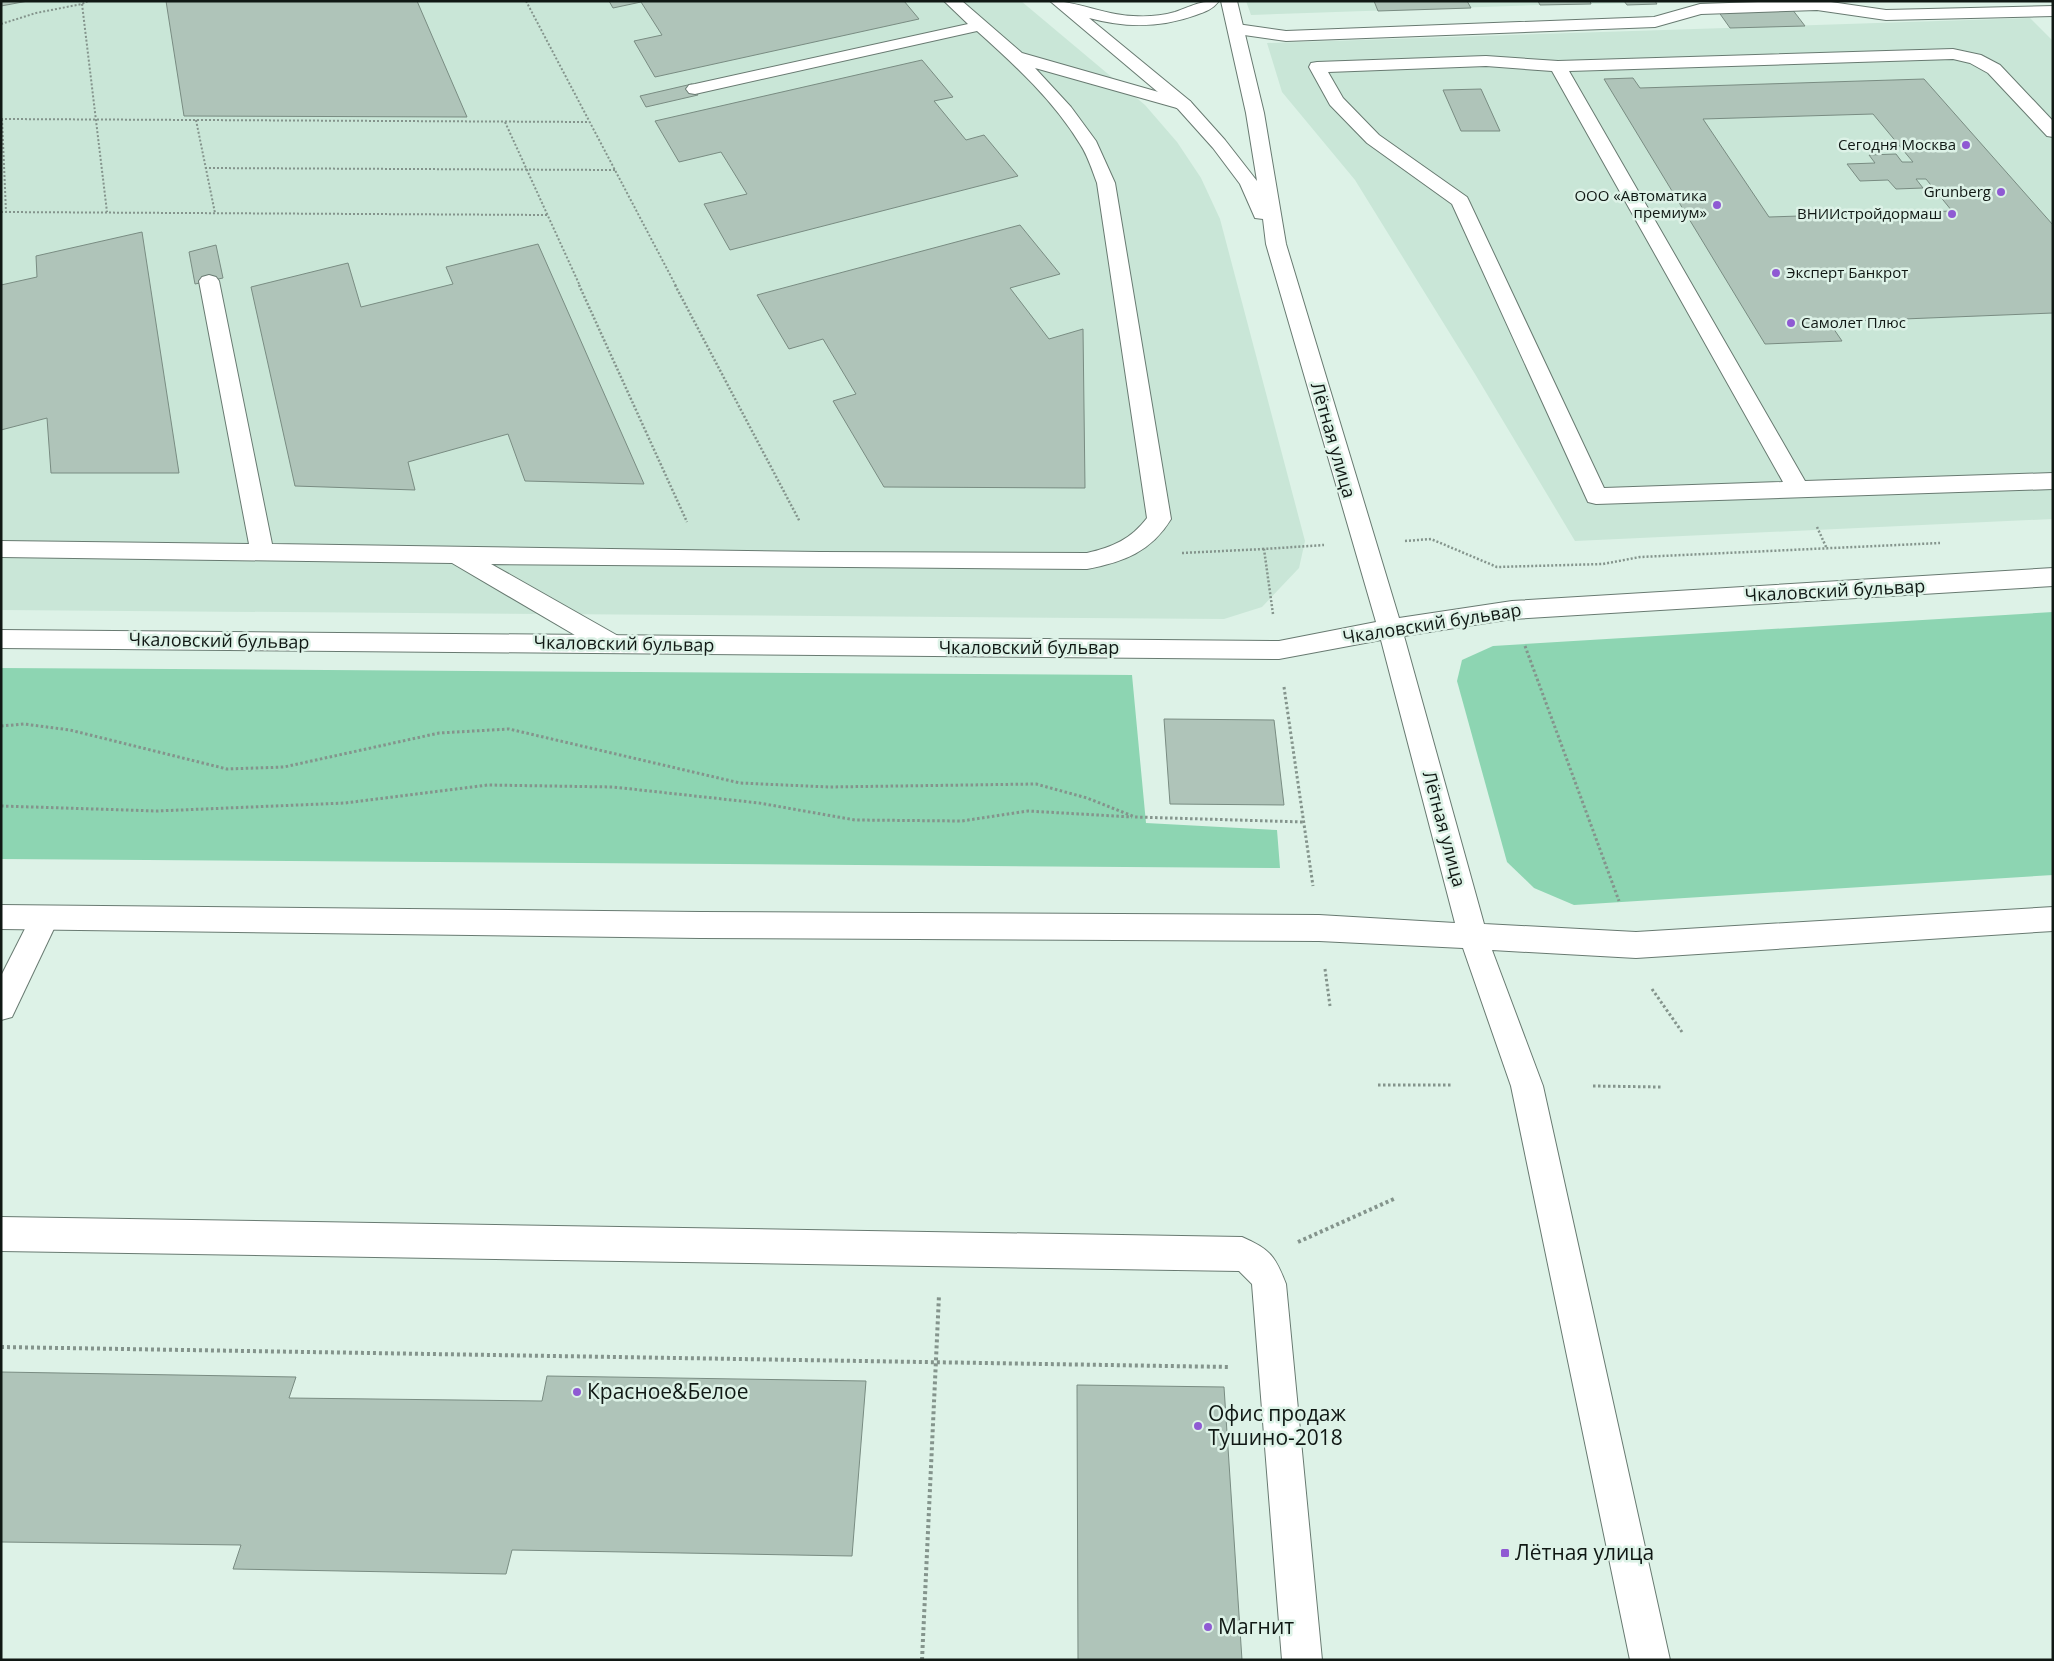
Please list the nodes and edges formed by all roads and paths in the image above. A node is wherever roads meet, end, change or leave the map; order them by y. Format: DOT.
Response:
graph roads {
  1 [pos="88,1"];
  2 [pos="526,1"];
  3 [pos="952,1"];
  4 [pos="1211,1"];
  5 [pos="1229,1"];
  6 [pos="1059,2"];
  7 [pos="82,4"];
  8 [pos="1643,4"];
  9 [pos="1986,7"];
  10 [pos="2053,11"];
  11 [pos="1655,22"];
  12 [pos="1,24"];
  13 [pos="980,26"];
  14 [pos="1237,29"];
  15 [pos="1016,57"];
  16 [pos="1558,66"];
  17 [pos="695,90"];
  18 [pos="1184,105"];
  19 [pos="2,120"];
  20 [pos="96,120"];
  21 [pos="196,120"];
  22 [pos="505,122"];
  23 [pos="589,122"];
  24 [pos="2053,132"];
  25 [pos="205,168"];
  26 [pos="527,170"];
  27 [pos="615,170"];
  28 [pos="1,212"];
  29 [pos="6,212"];
  30 [pos="107,212"];
  31 [pos="215,213"];
  32 [pos="548,215"];
  33 [pos="1276,244"];
  34 [pos="209,281"];
  35 [pos="2053,481"];
  36 [pos="1798,490"];
  37 [pos="1363,543"];
  38 [pos="1945,543"];
  39 [pos="1,549"];
  40 [pos="1264,549"];
  41 [pos="262,552"];
  42 [pos="1177,553"];
  43 [pos="456,555"];
  44 [pos="704,558"];
  45 [pos="820,560"];
  46 [pos="2053,578"];
  47 [pos="1390,630"];
  48 [pos="1,639"];
  49 [pos="612,644"];
  50 [pos="1524,644"];
  51 [pos="1279,650"];
  52 [pos="1,726"];
  53 [pos="1,806"];
  54 [pos="1135,818"];
  55 [pos="1304,822"];
  56 [pos="1619,901"];
  57 [pos="1,917"];
  58 [pos="45,918"];
  59 [pos="2053,919"];
  60 [pos="1319,928"];
  61 [pos="1473,937"];
  62 [pos="1652,989"];
  63 [pos="1330,1006"];
  64 [pos="1,1007"];
  65 [pos="1682,1032"];
  66 [pos="1378,1085"];
  67 [pos="1452,1085"];
  68 [pos="1593,1086"];
  69 [pos="1661,1087"];
  70 [pos="1396,1198"];
  71 [pos="1,1234"];
  72 [pos="941,1249"];
  73 [pos="1256,1261"];
  74 [pos="1,1347"];
  75 [pos="936,1363"];
  76 [pos="1235,1367"];
  77 [pos="922,1660"];
  78 [pos="1302,1660"];
  79 [pos="1650,1660"];
  1 -- 7 [label="path"];
  2 -- 23 [label="path"];
  3 -- 13 [label="street"];
  4 -- 6 [label="street"];
  5 -- 14 [label="street, Лётная улица"];
  6 -- 18 [label="street"];
  7 -- 12 [label="path"];
  7 -- 20 [label="path"];
  8 -- 11 [label="street"];
  9 -- 10 [label="street"];
  9 -- 11 [label="street"];
  11 -- 14 [label="street"];
  13 -- 15 [label="street"];
  13 -- 17 [label="street"];
  14 -- 33 [label="street, Лётная улица"];
  15 -- 18 [label="street"];
  15 -- 45 [label="street"];
  16 -- 24 [label="street"];
  16 -- 36 [label="street"];
  16 -- 36 [label="street"];
  18 -- 33 [label="street"];
  19 -- 20 [label="path"];
  19 -- 29 [label="path"];
  20 -- 21 [label="path"];
  20 -- 30 [label="path"];
  21 -- 22 [label="path"];
  21 -- 25 [label="path"];
  22 -- 23 [label="path"];
  22 -- 26 [label="path"];
  23 -- 27 [label="path"];
  25 -- 26 [label="path"];
  25 -- 31 [label="path"];
  26 -- 27 [label="path"];
  26 -- 32 [label="path"];
  27 -- 45 [label="path"];
  28 -- 29 [label="path"];
  29 -- 30 [label="path"];
  30 -- 31 [label="path"];
  31 -- 32 [label="path"];
  32 -- 44 [label="path"];
  33 -- 37 [label="street, Лётная улица"];
  34 -- 41 [label="street"];
  35 -- 36 [label="street"];
  37 -- 38 [label="path"];
  37 -- 40 [label="path"];
  37 -- 47 [label="street, Лётная улица"];
  39 -- 41 [label="street"];
  40 -- 42 [label="path"];
  40 -- 51 [label="path"];
  41 -- 43 [label="street"];
  43 -- 44 [label="street"];
  43 -- 49 [label="street"];
  44 -- 45 [label="street"];
  46 -- 47 [label="street, Чкаловский бульвар"];
  47 -- 51 [label="street, Чкаловский бульвар"];
  47 -- 61 [label="street, Лётная улица"];
  48 -- 49 [label="street, Чкаловский бульвар"];
  49 -- 51 [label="street, Чкаловский бульвар"];
  50 -- 56 [label="path"];
  51 -- 55 [label="path"];
  52 -- 54 [label="path"];
  53 -- 54 [label="path"];
  54 -- 55 [label="path"];
  55 -- 60 [label="path"];
  57 -- 58 [label="street"];
  58 -- 60 [label="street"];
  58 -- 64 [label="street"];
  59 -- 61 [label="street"];
  60 -- 61 [label="street"];
  60 -- 63 [label="path"];
  61 -- 79 [label="street, Лётная улица"];
  62 -- 65 [label="path"];
  66 -- 67 [label="path"];
  68 -- 69 [label="path"];
  70 -- 73 [label="path"];
  71 -- 72 [label="street"];
  72 -- 73 [label="street"];
  72 -- 75 [label="path"];
  73 -- 78 [label="street"];
  74 -- 75 [label="path"];
  75 -- 76 [label="path"];
  75 -- 77 [label="path"];
}
